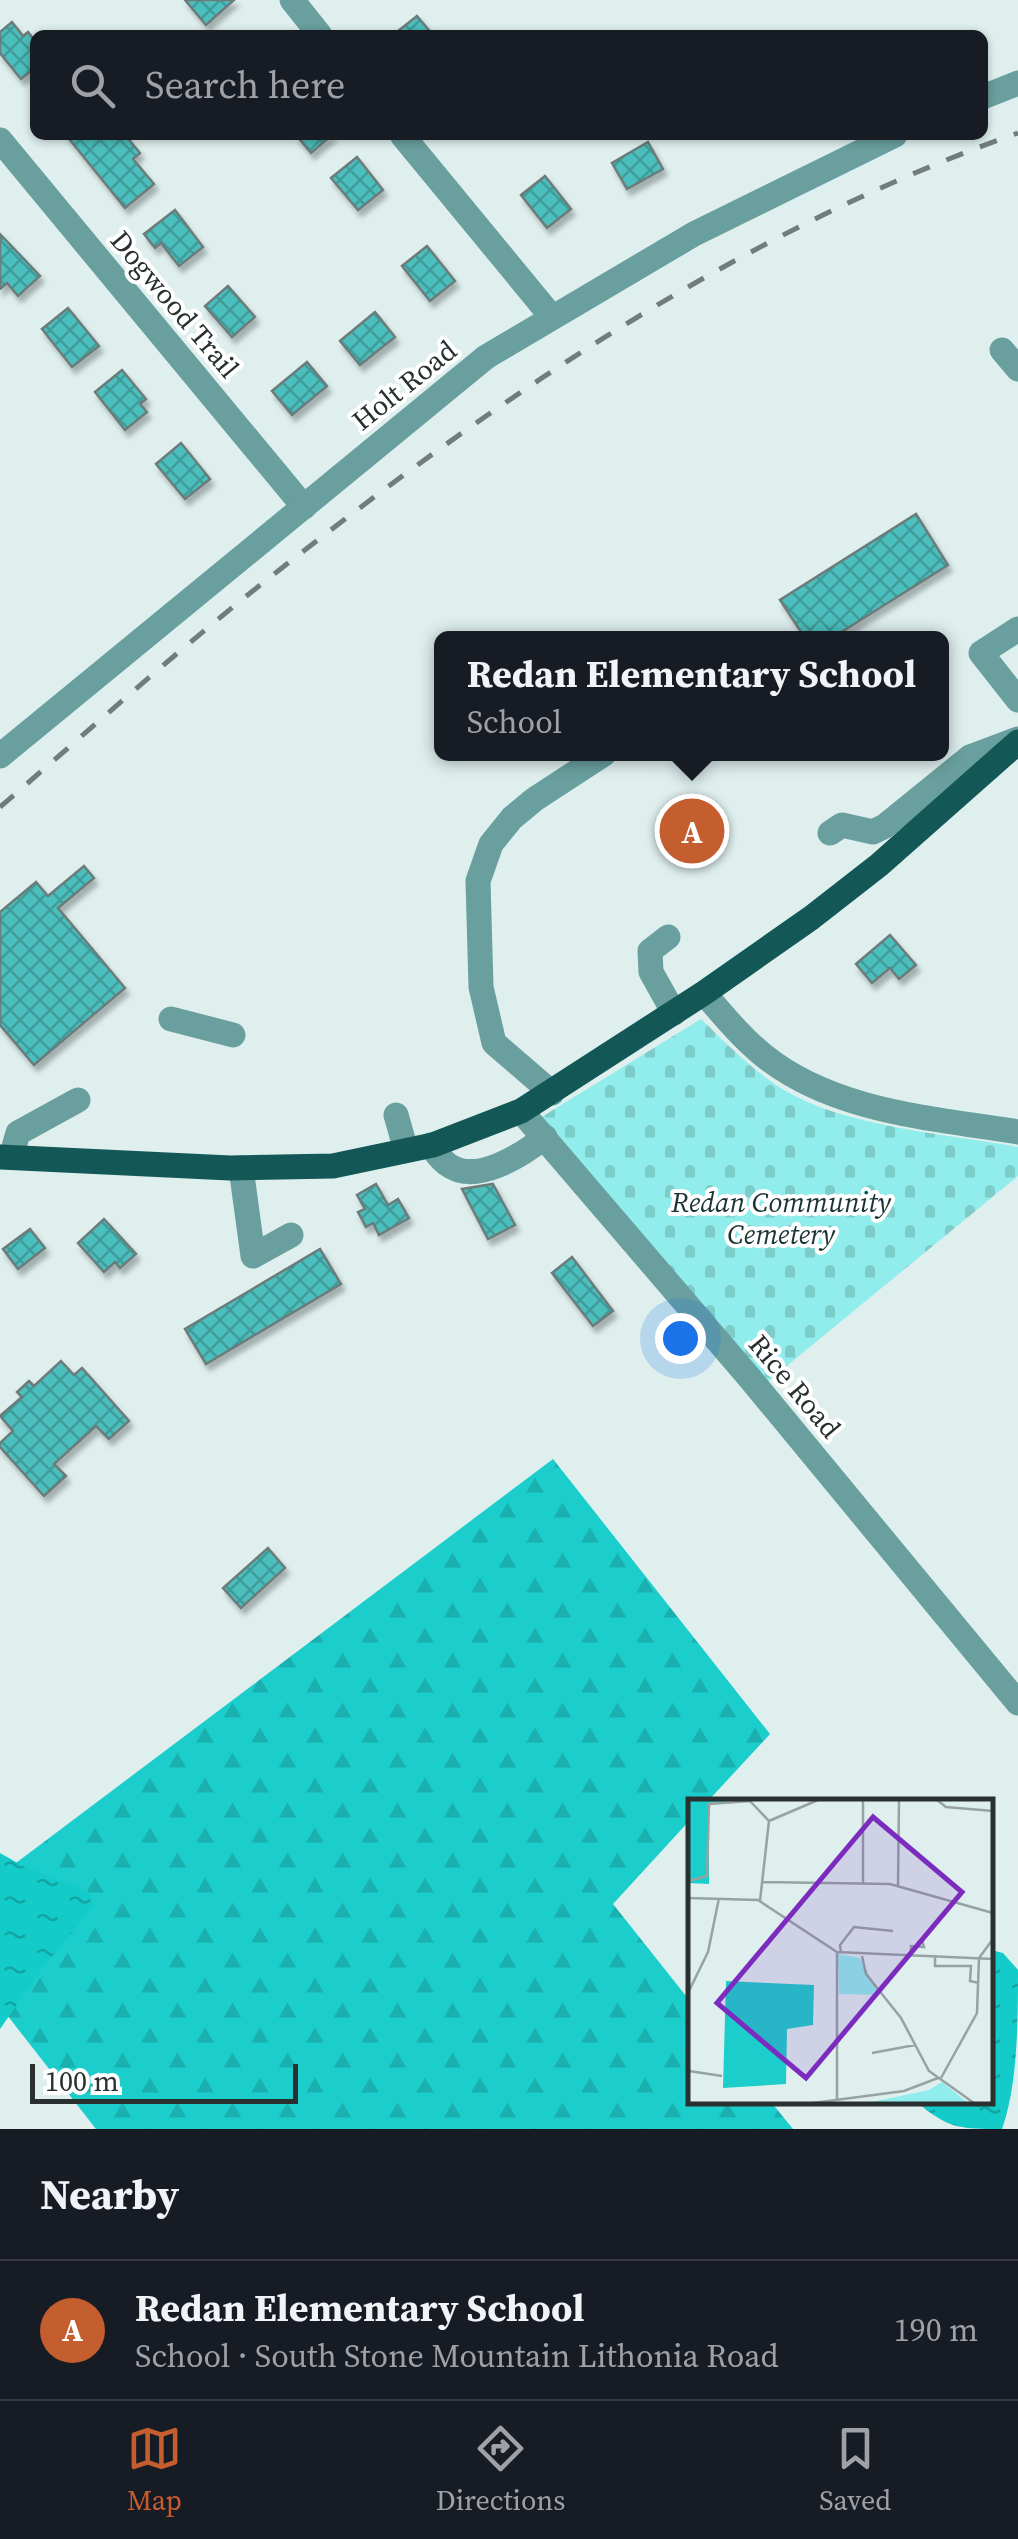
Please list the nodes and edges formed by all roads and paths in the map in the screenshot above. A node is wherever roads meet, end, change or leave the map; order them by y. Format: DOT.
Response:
graph roads {
  1 [pos="292,0"];
  2 [pos="316,30"];
  3 [pos="1018,82"];
  4 [pos="988,95"];
  5 [pos="0,140"];
  6 [pos="406,140"];
  7 [pos="885,140"];
  8 [pos="551,316"];
  9 [pos="304,506"];
  10 [pos="1018,630"];
  11 [pos="1018,700"];
  12 [pos="1018,741"];
  13 [pos="0,756"];
  14 [pos="592,761"];
  15 [pos="830,833"];
  16 [pos="668,936"];
  17 [pos="704,993"];
  18 [pos="674,1013"];
  19 [pos="171,1019"];
  20 [pos="233,1036"];
  21 [pos="552,1093"];
  22 [pos="78,1100"];
  23 [pos="521,1111"];
  24 [pos="396,1115"];
  25 [pos="1018,1132"];
  26 [pos="544,1137"];
  27 [pos="7,1142"];
  28 [pos="418,1148"];
  29 [pos="241,1168"];
  30 [pos="291,1235"];
  31 [pos="1018,1703"];
  1 -- 2 [label="street"];
  3 -- 4 [label="street"];
  5 -- 9 [label="street, Dogwood Trail"];
  6 -- 8 [label="street"];
  7 -- 8 [label="street, Holt Road"];
  8 -- 9 [label="street, Holt Road"];
  9 -- 13 [label="street, Holt Road"];
  10 -- 11 [label="street"];
  12 -- 15 [label="street"];
  12 -- 17 [label="main road"];
  14 -- 21 [label="street"];
  16 -- 18 [label="street"];
  17 -- 18 [label="main road"];
  17 -- 25 [label="street"];
  18 -- 21 [label="main road"];
  19 -- 20 [label="street"];
  21 -- 23 [label="main road"];
  22 -- 27 [label="street"];
  23 -- 26 [label="street, Rice Road"];
  23 -- 28 [label="main road"];
  24 -- 28 [label="street"];
  26 -- 28 [label="street"];
  26 -- 31 [label="street, Rice Road"];
  27 -- 29 [label="main road"];
  28 -- 29 [label="main road"];
  29 -- 30 [label="street"];
}
